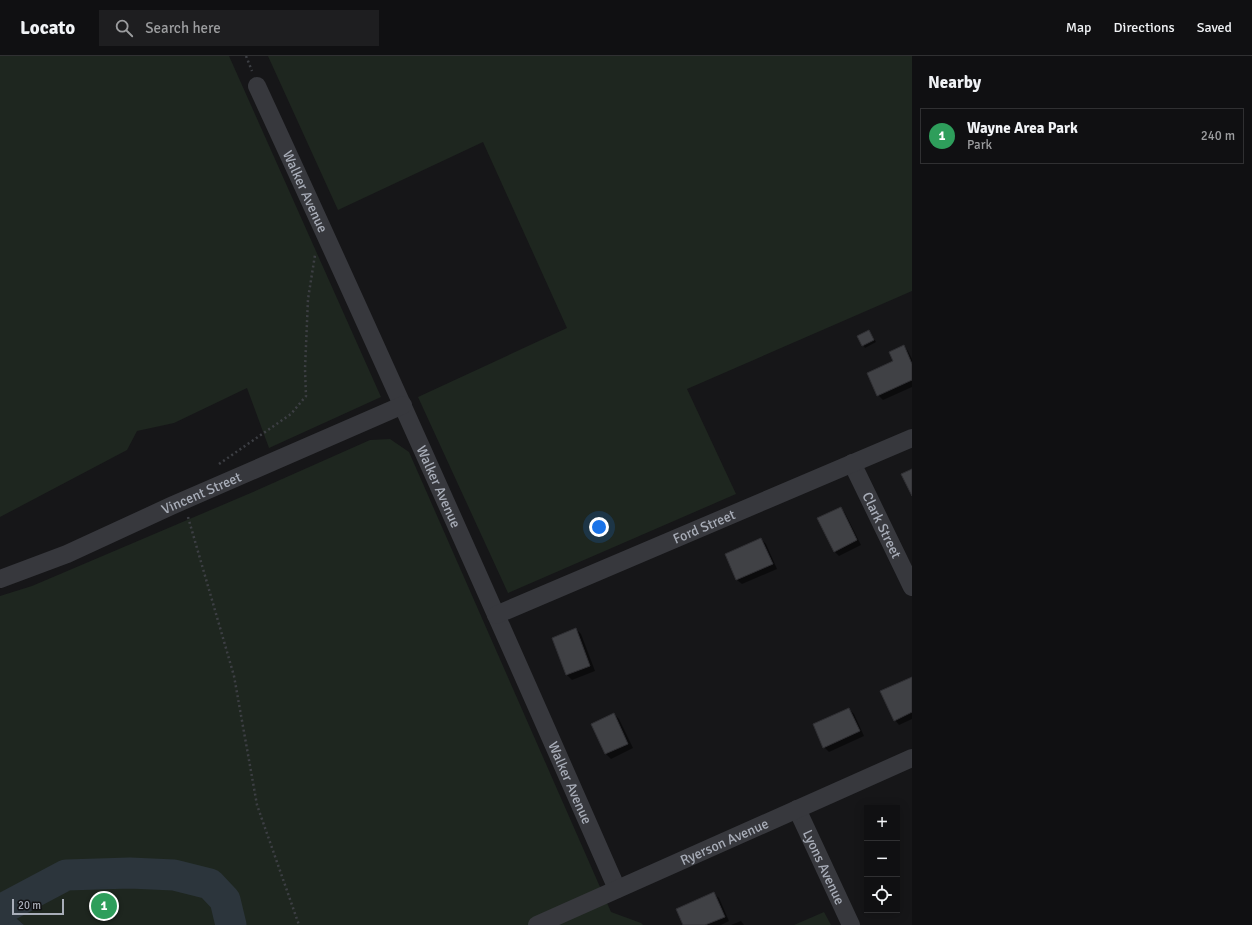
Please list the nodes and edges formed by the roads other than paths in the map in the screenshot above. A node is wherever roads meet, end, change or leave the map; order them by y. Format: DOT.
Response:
graph roads {
  1 [pos="257,86"];
  2 [pos="402,406"];
  3 [pos="912,438"];
  4 [pos="852,463"];
  5 [pos="0,579"];
  6 [pos="912,587"];
  7 [pos="496,615"];
  8 [pos="912,758"];
  9 [pos="797,809"];
  10 [pos="617,889"];
  11 [pos="537,925"];
  12 [pos="851,925"];
  1 -- 2 [label="street, Walker Avenue"];
  2 -- 5 [label="street, Vincent Street"];
  2 -- 7 [label="street, Walker Avenue"];
  3 -- 4 [label="street, Ford Street"];
  4 -- 6 [label="street, Clark Street"];
  4 -- 7 [label="street, Ford Street"];
  7 -- 10 [label="street, Walker Avenue"];
  8 -- 9 [label="street, Ryerson Avenue"];
  9 -- 10 [label="street, Ryerson Avenue"];
  9 -- 12 [label="street, Lyons Avenue"];
  10 -- 11 [label="street, Ryerson Avenue"];
}
